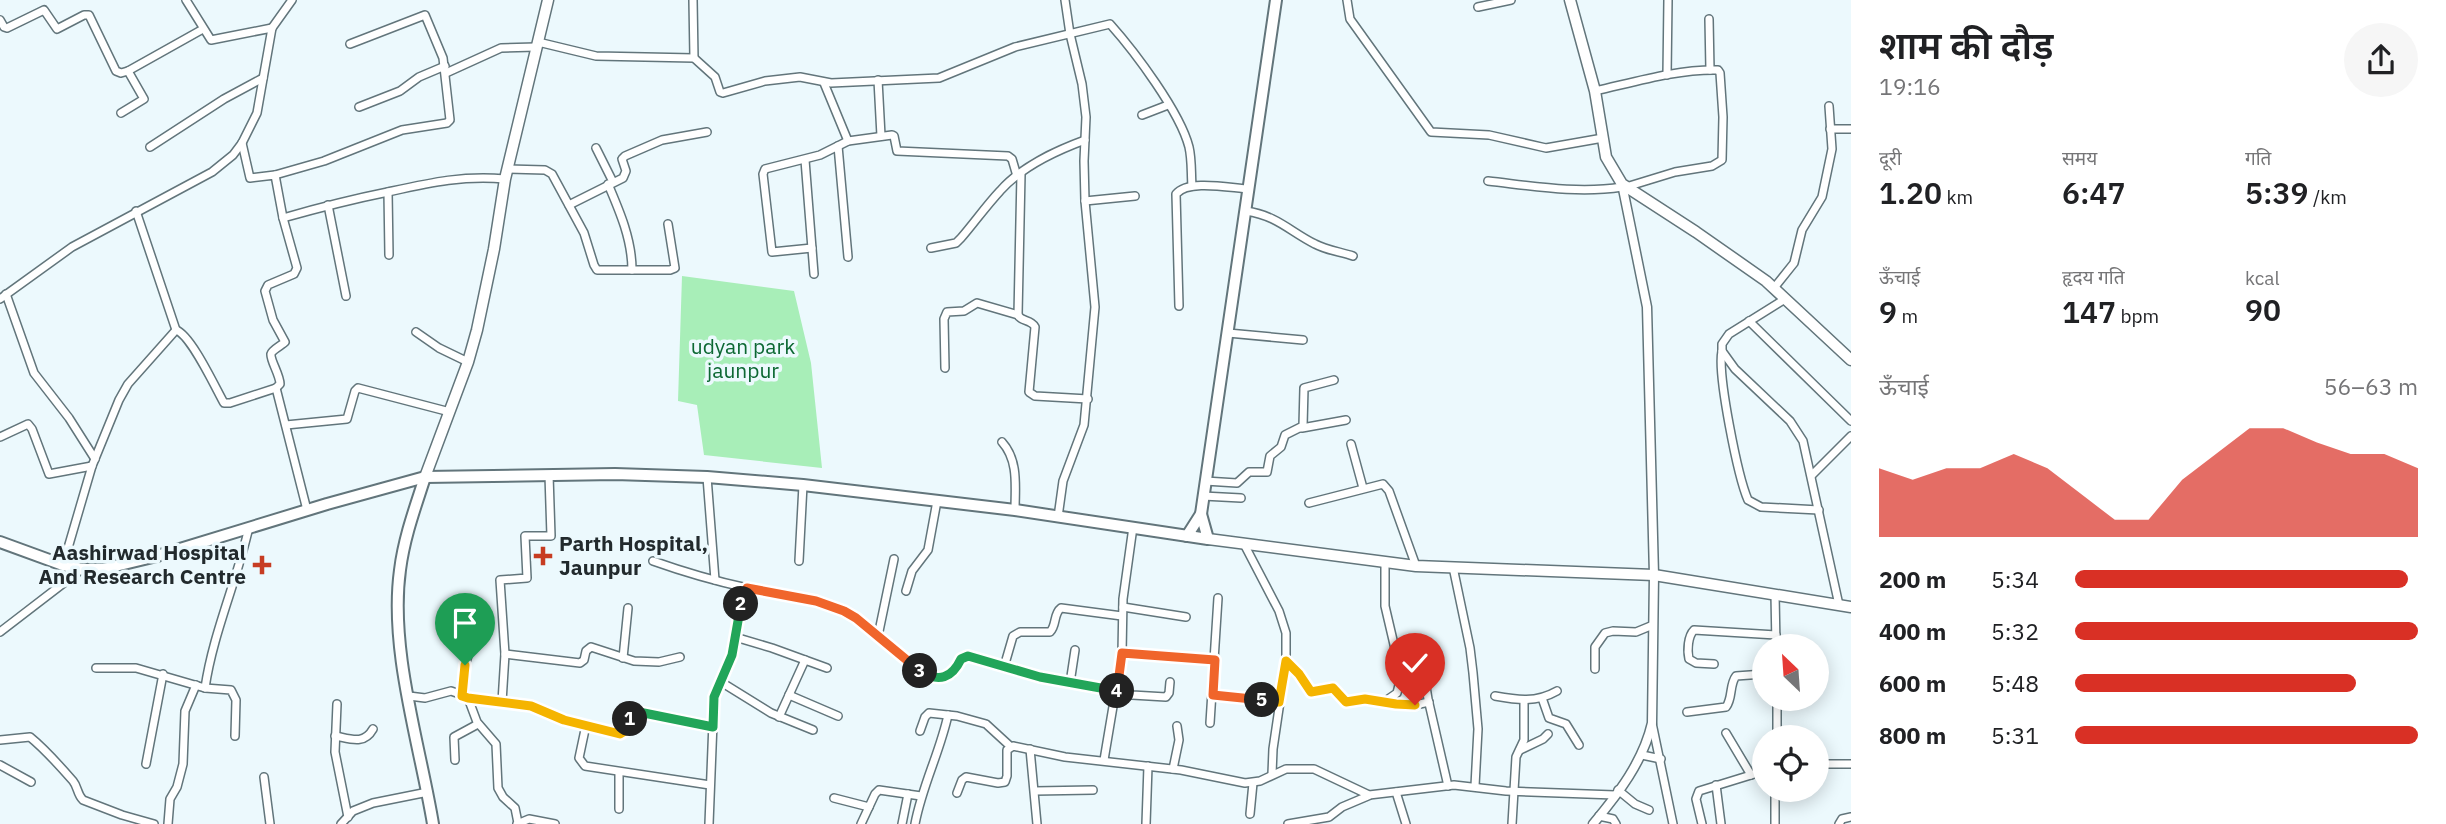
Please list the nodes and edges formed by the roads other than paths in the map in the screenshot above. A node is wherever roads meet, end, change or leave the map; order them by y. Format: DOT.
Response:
graph roads {
  1 [pos="186,0"];
  2 [pos="292,0"];
  3 [pos="548,0"];
  4 [pos="693,0"];
  5 [pos="1065,0"];
  6 [pos="1276,0"];
  7 [pos="1347,0"];
  8 [pos="1511,0"];
  9 [pos="1570,0"];
  10 [pos="1668,0"];
  11 [pos="1478,8"];
  12 [pos="1709,19"];
  13 [pos="0,20"];
  14 [pos="272,28"];
  15 [pos="203,30"];
  16 [pos="1070,34"];
  17 [pos="350,44"];
  18 [pos="537,44"];
  19 [pos="694,58"];
  20 [pos="446,69"];
  21 [pos="1710,69"];
  22 [pos="128,71"];
  23 [pos="1667,75"];
  24 [pos="263,78"];
  25 [pos="878,80"];
  26 [pos="824,83"];
  27 [pos="1595,91"];
  28 [pos="1168,104"];
  29 [pos="1829,106"];
  30 [pos="359,107"];
  31 [pos="121,113"];
  32 [pos="1142,115"];
  33 [pos="1851,129"];
  34 [pos="1830,130"];
  35 [pos="707,132"];
  36 [pos="881,136"];
  37 [pos="1603,138"];
  38 [pos="1086,140"];
  39 [pos="848,141"];
  40 [pos="242,143"];
  41 [pos="838,146"];
  42 [pos="150,147"];
  43 [pos="596,148"];
  44 [pos="805,160"];
  45 [pos="506,174"];
  46 [pos="275,175"];
  47 [pos="1019,175"];
  48 [pos="1488,181"];
  49 [pos="610,183"];
  50 [pos="1192,186"];
  51 [pos="1623,186"];
  52 [pos="1249,189"];
  53 [pos="388,192"];
  54 [pos="1135,196"];
  55 [pos="1085,201"];
  56 [pos="328,205"];
  57 [pos="569,205"];
  58 [pos="136,211"];
  59 [pos="1246,211"];
  60 [pos="284,218"];
  61 [pos="668,224"];
  62 [pos="812,248"];
  63 [pos="931,248"];
  64 [pos="389,254"];
  65 [pos="1353,256"];
  66 [pos="849,257"];
  67 [pos="632,270"];
  68 [pos="814,274"];
  69 [pos="1774,288"];
  70 [pos="346,296"];
  71 [pos="3,297"];
  72 [pos="1785,299"];
  73 [pos="1179,306"];
  74 [pos="1018,315"];
  75 [pos="1749,321"];
  76 [pos="176,330"];
  77 [pos="416,332"];
  78 [pos="1228,333"];
  79 [pos="1303,340"];
  80 [pos="1722,351"];
  81 [pos="1851,360"];
  82 [pos="468,362"];
  83 [pos="945,368"];
  84 [pos="1334,380"];
  85 [pos="276,388"];
  86 [pos="1088,399"];
  87 [pos="450,412"];
  88 [pos="1346,420"];
  89 [pos="1851,421"];
  90 [pos="286,425"];
  91 [pos="1302,428"];
  92 [pos="1851,436"];
  93 [pos="0,437"];
  94 [pos="1002,442"];
  95 [pos="1352,444"];
  96 [pos="93,462"];
  97 [pos="549,475"];
  98 [pos="1812,475"];
  99 [pos="425,477"];
  100 [pos="707,477"];
  101 [pos="1205,481"];
  102 [pos="803,485"];
  103 [pos="1363,488"];
  104 [pos="1203,496"];
  105 [pos="1241,498"];
  106 [pos="937,501"];
  107 [pos="1308,503"];
  108 [pos="307,510"];
  109 [pos="1015,510"];
  110 [pos="1819,510"];
  111 [pos="1200,513"];
  112 [pos="1058,517"];
  113 [pos="249,527"];
  114 [pos="1133,527"];
  115 [pos="1187,536"];
  116 [pos="1208,539"];
  117 [pos="0,541"];
  118 [pos="1244,544"];
  119 [pos="894,559"];
  120 [pos="653,561"];
  121 [pos="799,561"];
  122 [pos="1385,562"];
  123 [pos="63,565"];
  124 [pos="1416,566"];
  125 [pos="1453,567"];
  126 [pos="82,569"];
  127 [pos="1654,575"];
  128 [pos="715,580"];
  129 [pos="747,588"];
  130 [pos="906,591"];
  131 [pos="1775,594"];
  132 [pos="1218,598"];
  133 [pos="1839,605"];
  134 [pos="1123,607"];
  135 [pos="1851,607"];
  136 [pos="628,608"];
  137 [pos="1122,616"];
  138 [pos="1186,617"];
  139 [pos="1653,625"];
  140 [pos="0,632"];
  141 [pos="1760,634"];
  142 [pos="1776,634"];
  143 [pos="878,636"];
  144 [pos="735,638"];
  145 [pos="470,650"];
  146 [pos="1075,650"];
  147 [pos="1122,653"];
  148 [pos="505,654"];
  149 [pos="680,657"];
  150 [pos="623,658"];
  151 [pos="805,660"];
  152 [pos="1215,660"];
  153 [pos="1286,661"];
  154 [pos="1714,664"];
  155 [pos="1004,667"];
  156 [pos="96,668"];
  157 [pos="827,668"];
  158 [pos="1423,668"];
  159 [pos="1595,669"];
  160 [pos="163,674"];
  161 [pos="1752,674"];
  162 [pos="721,682"];
  163 [pos="1170,682"];
  164 [pos="1070,683"];
  165 [pos="196,685"];
  166 [pos="205,688"];
  167 [pos="1557,691"];
  168 [pos="1117,692"];
  169 [pos="789,695"];
  170 [pos="1213,695"];
  171 [pos="409,696"];
  172 [pos="1495,696"];
  173 [pos="465,697"];
  174 [pos="1542,698"];
  175 [pos="1524,700"];
  176 [pos="502,702"];
  177 [pos="1279,702"];
  178 [pos="1384,702"];
  179 [pos="1429,702"];
  180 [pos="337,704"];
  181 [pos="1686,712"];
  182 [pos="948,715"];
  183 [pos="838,716"];
  184 [pos="779,717"];
  185 [pos="1210,723"];
  186 [pos="1652,723"];
  187 [pos="478,724"];
  188 [pos="586,725"];
  189 [pos="1177,726"];
  190 [pos="713,727"];
  191 [pos="373,729"];
  192 [pos="813,730"];
  193 [pos="920,731"];
  194 [pos="1726,733"];
  195 [pos="1548,734"];
  196 [pos="235,736"];
  197 [pos="335,736"];
  198 [pos="0,740"];
  199 [pos="1579,745"];
  200 [pos="1010,746"];
  201 [pos="1030,749"];
  202 [pos="1519,750"];
  203 [pos="1642,755"];
  204 [pos="1661,759"];
  205 [pos="455,760"];
  206 [pos="1104,760"];
  207 [pos="146,764"];
  208 [pos="1829,764"];
  209 [pos="1851,764"];
  210 [pos="0,765"];
  211 [pos="1148,766"];
  212 [pos="1173,769"];
  213 [pos="619,772"];
  214 [pos="1272,774"];
  215 [pos="1751,775"];
  216 [pos="264,777"];
  217 [pos="31,782"];
  218 [pos="1253,783"];
  219 [pos="710,785"];
  220 [pos="1717,785"];
  221 [pos="1448,786"];
  222 [pos="1475,786"];
  223 [pos="1093,790"];
  224 [pos="1035,791"];
  225 [pos="428,792"];
  226 [pos="1396,792"];
  227 [pos="1514,792"];
  228 [pos="1616,792"];
  229 [pos="957,793"];
  230 [pos="908,794"];
  231 [pos="1369,795"];
  232 [pos="921,796"];
  233 [pos="834,798"];
  234 [pos="1774,802"];
  235 [pos="869,807"];
  236 [pos="619,809"];
  237 [pos="1648,810"];
  238 [pos="1250,814"];
  239 [pos="1599,816"];
  240 [pos="348,817"];
  241 [pos="1851,817"];
  242 [pos="149,823"];
  243 [pos="168,824"];
  244 [pos="270,824"];
  245 [pos="341,824"];
  246 [pos="433,824"];
  247 [pos="518,824"];
  248 [pos="555,824"];
  249 [pos="709,824"];
  250 [pos="861,824"];
  251 [pos="902,824"];
  252 [pos="915,824"];
  253 [pos="1037,824"];
  254 [pos="1146,824"];
  255 [pos="1288,824"];
  256 [pos="1406,824"];
  257 [pos="1511,824"];
  258 [pos="1593,824"];
  259 [pos="1616,824"];
  260 [pos="1673,824"];
  261 [pos="1702,824"];
  262 [pos="1721,824"];
  263 [pos="1775,824"];
  264 [pos="1839,824"];
  1 -- 15 [label="street"];
  2 -- 14 [label="street"];
  3 -- 18 [label="main road"];
  4 -- 19 [label="street"];
  5 -- 16 [label="street"];
  6 -- 52 [label="highway"];
  7 -- 37 [label="street"];
  8 -- 11 [label="street"];
  9 -- 27 [label="main road"];
  10 -- 23 [label="street"];
  12 -- 21 [label="street"];
  13 -- 22 [label="street"];
  14 -- 15 [label="street"];
  14 -- 24 [label="street"];
  15 -- 22 [label="street"];
  16 -- 25 [label="street"];
  16 -- 28 [label="street"];
  16 -- 38 [label="street"];
  17 -- 20 [label="street"];
  18 -- 19 [label="street"];
  18 -- 20 [label="street"];
  18 -- 45 [label="main road"];
  19 -- 26 [label="street"];
  20 -- 30 [label="street"];
  20 -- 46 [label="street"];
  21 -- 23 [label="street"];
  21 -- 51 [label="street"];
  22 -- 31 [label="street"];
  23 -- 27 [label="street"];
  24 -- 40 [label="street"];
  24 -- 42 [label="street"];
  25 -- 26 [label="street"];
  25 -- 36 [label="street"];
  26 -- 39 [label="street"];
  27 -- 37 [label="main road"];
  28 -- 32 [label="street"];
  28 -- 50 [label="street"];
  29 -- 34 [label="street"];
  33 -- 34 [label="street"];
  34 -- 69 [label="street"];
  35 -- 49 [label="street"];
  36 -- 39 [label="street"];
  36 -- 47 [label="street"];
  37 -- 51 [label="main road"];
  38 -- 47 [label="street"];
  38 -- 55 [label="street"];
  39 -- 41 [label="street"];
  40 -- 46 [label="street"];
  40 -- 58 [label="street"];
  41 -- 44 [label="street"];
  41 -- 66 [label="street"];
  43 -- 49 [label="street"];
  44 -- 62 [label="street"];
  44 -- 62 [label="street"];
  45 -- 53 [label="street"];
  45 -- 57 [label="street"];
  45 -- 82 [label="main road"];
  46 -- 60 [label="street"];
  47 -- 63 [label="street"];
  47 -- 74 [label="street"];
  48 -- 51 [label="street"];
  49 -- 57 [label="street"];
  49 -- 67 [label="street"];
  50 -- 52 [label="street"];
  50 -- 73 [label="street"];
  51 -- 69 [label="main road"];
  51 -- 127 [label="street"];
  52 -- 59 [label="highway"];
  53 -- 56 [label="street"];
  53 -- 64 [label="street"];
  54 -- 55 [label="street"];
  55 -- 86 [label="street"];
  56 -- 60 [label="street"];
  56 -- 70 [label="street"];
  57 -- 67 [label="street"];
  58 -- 71 [label="street"];
  58 -- 76 [label="street"];
  59 -- 65 [label="street"];
  59 -- 78 [label="highway"];
  60 -- 85 [label="street"];
  61 -- 67 [label="street"];
  62 -- 68 [label="street"];
  69 -- 72 [label="main road"];
  71 -- 96 [label="street"];
  72 -- 75 [label="street"];
  72 -- 81 [label="main road"];
  74 -- 83 [label="street"];
  74 -- 86 [label="street"];
  75 -- 80 [label="street"];
  75 -- 89 [label="street"];
  76 -- 85 [label="street"];
  76 -- 96 [label="street"];
  77 -- 82 [label="street"];
  78 -- 79 [label="street"];
  78 -- 101 [label="highway"];
  80 -- 98 [label="street"];
  80 -- 110 [label="street"];
  82 -- 87 [label="main road"];
  84 -- 91 [label="street"];
  85 -- 90 [label="street"];
  86 -- 112 [label="street"];
  87 -- 90 [label="street"];
  87 -- 99 [label="main road"];
  88 -- 91 [label="street"];
  90 -- 108 [label="street"];
  91 -- 101 [label="street"];
  92 -- 98 [label="street"];
  93 -- 96 [label="street"];
  94 -- 109 [label="street"];
  95 -- 103 [label="street"];
  96 -- 123 [label="street"];
  97 -- 99 [label="highway"];
  97 -- 100 [label="highway"];
  97 -- 148 [label="street"];
  98 -- 110 [label="street"];
  99 -- 108 [label="highway"];
  99 -- 171 [label="highway"];
  100 -- 102 [label="highway"];
  100 -- 128 [label="street"];
  101 -- 104 [label="highway"];
  102 -- 106 [label="highway"];
  102 -- 121 [label="street"];
  103 -- 107 [label="street"];
  103 -- 124 [label="street"];
  104 -- 105 [label="street"];
  104 -- 111 [label="highway"];
  106 -- 109 [label="highway"];
  106 -- 130 [label="street"];
  108 -- 113 [label="highway"];
  109 -- 112 [label="highway"];
  110 -- 133 [label="street"];
  111 -- 115 [label="highway"];
  111 -- 116 [label="highway"];
  112 -- 114 [label="highway"];
  113 -- 126 [label="highway"];
  113 -- 166 [label="street"];
  114 -- 115 [label="highway"];
  114 -- 134 [label="street"];
  115 -- 116 [label="highway"];
  116 -- 118 [label="main road"];
  117 -- 123 [label="highway"];
  118 -- 122 [label="main road"];
  118 -- 153 [label="street"];
  119 -- 143 [label="street"];
  120 -- 128 [label="street"];
  122 -- 124 [label="main road"];
  122 -- 178 [label="street"];
  123 -- 126 [label="highway"];
  124 -- 125 [label="main road"];
  125 -- 127 [label="main road"];
  125 -- 222 [label="street"];
  126 -- 140 [label="street"];
  127 -- 131 [label="main road"];
  127 -- 139 [label="street"];
  128 -- 129 [label="street"];
  129 -- 143 [label="street"];
  129 -- 144 [label="street"];
  131 -- 133 [label="main road"];
  131 -- 142 [label="street"];
  132 -- 152 [label="street"];
  133 -- 135 [label="main road"];
  134 -- 137 [label="street"];
  134 -- 138 [label="street"];
  136 -- 150 [label="street"];
  137 -- 147 [label="street"];
  137 -- 155 [label="street"];
  139 -- 159 [label="street"];
  139 -- 186 [label="street"];
  141 -- 154 [label="street"];
  143 -- 155 [label="street"];
  144 -- 151 [label="street"];
  144 -- 162 [label="street"];
  145 -- 173 [label="street"];
  146 -- 164 [label="street"];
  147 -- 152 [label="street"];
  147 -- 168 [label="street"];
  148 -- 150 [label="street"];
  148 -- 176 [label="street"];
  149 -- 150 [label="street"];
  151 -- 157 [label="street"];
  151 -- 169 [label="street"];
  152 -- 170 [label="street"];
  153 -- 177 [label="street"];
  153 -- 178 [label="street"];
  155 -- 164 [label="street"];
  156 -- 160 [label="street"];
  158 -- 179 [label="street"];
  160 -- 165 [label="street"];
  160 -- 207 [label="street"];
  161 -- 181 [label="street"];
  162 -- 184 [label="street"];
  162 -- 190 [label="street"];
  163 -- 168 [label="street"];
  164 -- 168 [label="street"];
  165 -- 166 [label="street"];
  165 -- 243 [label="street"];
  166 -- 196 [label="street"];
  167 -- 174 [label="street"];
  168 -- 206 [label="street"];
  169 -- 183 [label="street"];
  169 -- 184 [label="street"];
  170 -- 177 [label="street"];
  170 -- 185 [label="street"];
  171 -- 173 [label="street"];
  171 -- 225 [label="highway"];
  172 -- 175 [label="street"];
  173 -- 176 [label="street"];
  173 -- 187 [label="street"];
  174 -- 175 [label="street"];
  174 -- 199 [label="street"];
  175 -- 202 [label="street"];
  176 -- 188 [label="street"];
  177 -- 214 [label="street"];
  178 -- 179 [label="street"];
  179 -- 221 [label="street"];
  180 -- 197 [label="street"];
  182 -- 193 [label="street"];
  182 -- 200 [label="street"];
  182 -- 232 [label="street"];
  184 -- 192 [label="street"];
  186 -- 203 [label="street"];
  186 -- 204 [label="street"];
  187 -- 205 [label="street"];
  187 -- 247 [label="street"];
  188 -- 190 [label="street"];
  188 -- 213 [label="street"];
  189 -- 212 [label="street"];
  190 -- 219 [label="street"];
  191 -- 197 [label="street"];
  194 -- 215 [label="street"];
  195 -- 202 [label="street"];
  197 -- 240 [label="street"];
  198 -- 242 [label="street"];
  200 -- 201 [label="street"];
  200 -- 229 [label="street"];
  201 -- 206 [label="street"];
  201 -- 224 [label="street"];
  202 -- 227 [label="street"];
  203 -- 204 [label="street"];
  203 -- 228 [label="street"];
  204 -- 260 [label="street"];
  206 -- 211 [label="street"];
  208 -- 209 [label="street"];
  210 -- 217 [label="street"];
  211 -- 212 [label="street"];
  211 -- 254 [label="street"];
  212 -- 218 [label="street"];
  213 -- 219 [label="street"];
  213 -- 236 [label="street"];
  214 -- 218 [label="street"];
  214 -- 231 [label="street"];
  215 -- 220 [label="street"];
  216 -- 244 [label="street"];
  218 -- 238 [label="street"];
  219 -- 249 [label="street"];
  220 -- 261 [label="street"];
  220 -- 262 [label="street"];
  221 -- 222 [label="street"];
  221 -- 226 [label="street"];
  222 -- 227 [label="street"];
  223 -- 224 [label="street"];
  224 -- 253 [label="street"];
  225 -- 240 [label="street"];
  225 -- 246 [label="highway"];
  226 -- 231 [label="street"];
  226 -- 256 [label="street"];
  227 -- 228 [label="street"];
  227 -- 257 [label="street"];
  228 -- 237 [label="street"];
  228 -- 239 [label="street"];
  230 -- 232 [label="street"];
  230 -- 235 [label="street"];
  230 -- 251 [label="street"];
  231 -- 255 [label="street"];
  232 -- 252 [label="street"];
  233 -- 235 [label="street"];
  234 -- 263 [label="street"];
  235 -- 250 [label="street"];
  239 -- 258 [label="street"];
  239 -- 259 [label="street"];
  240 -- 245 [label="street"];
  241 -- 264 [label="street"];
  247 -- 248 [label="street"];
}
